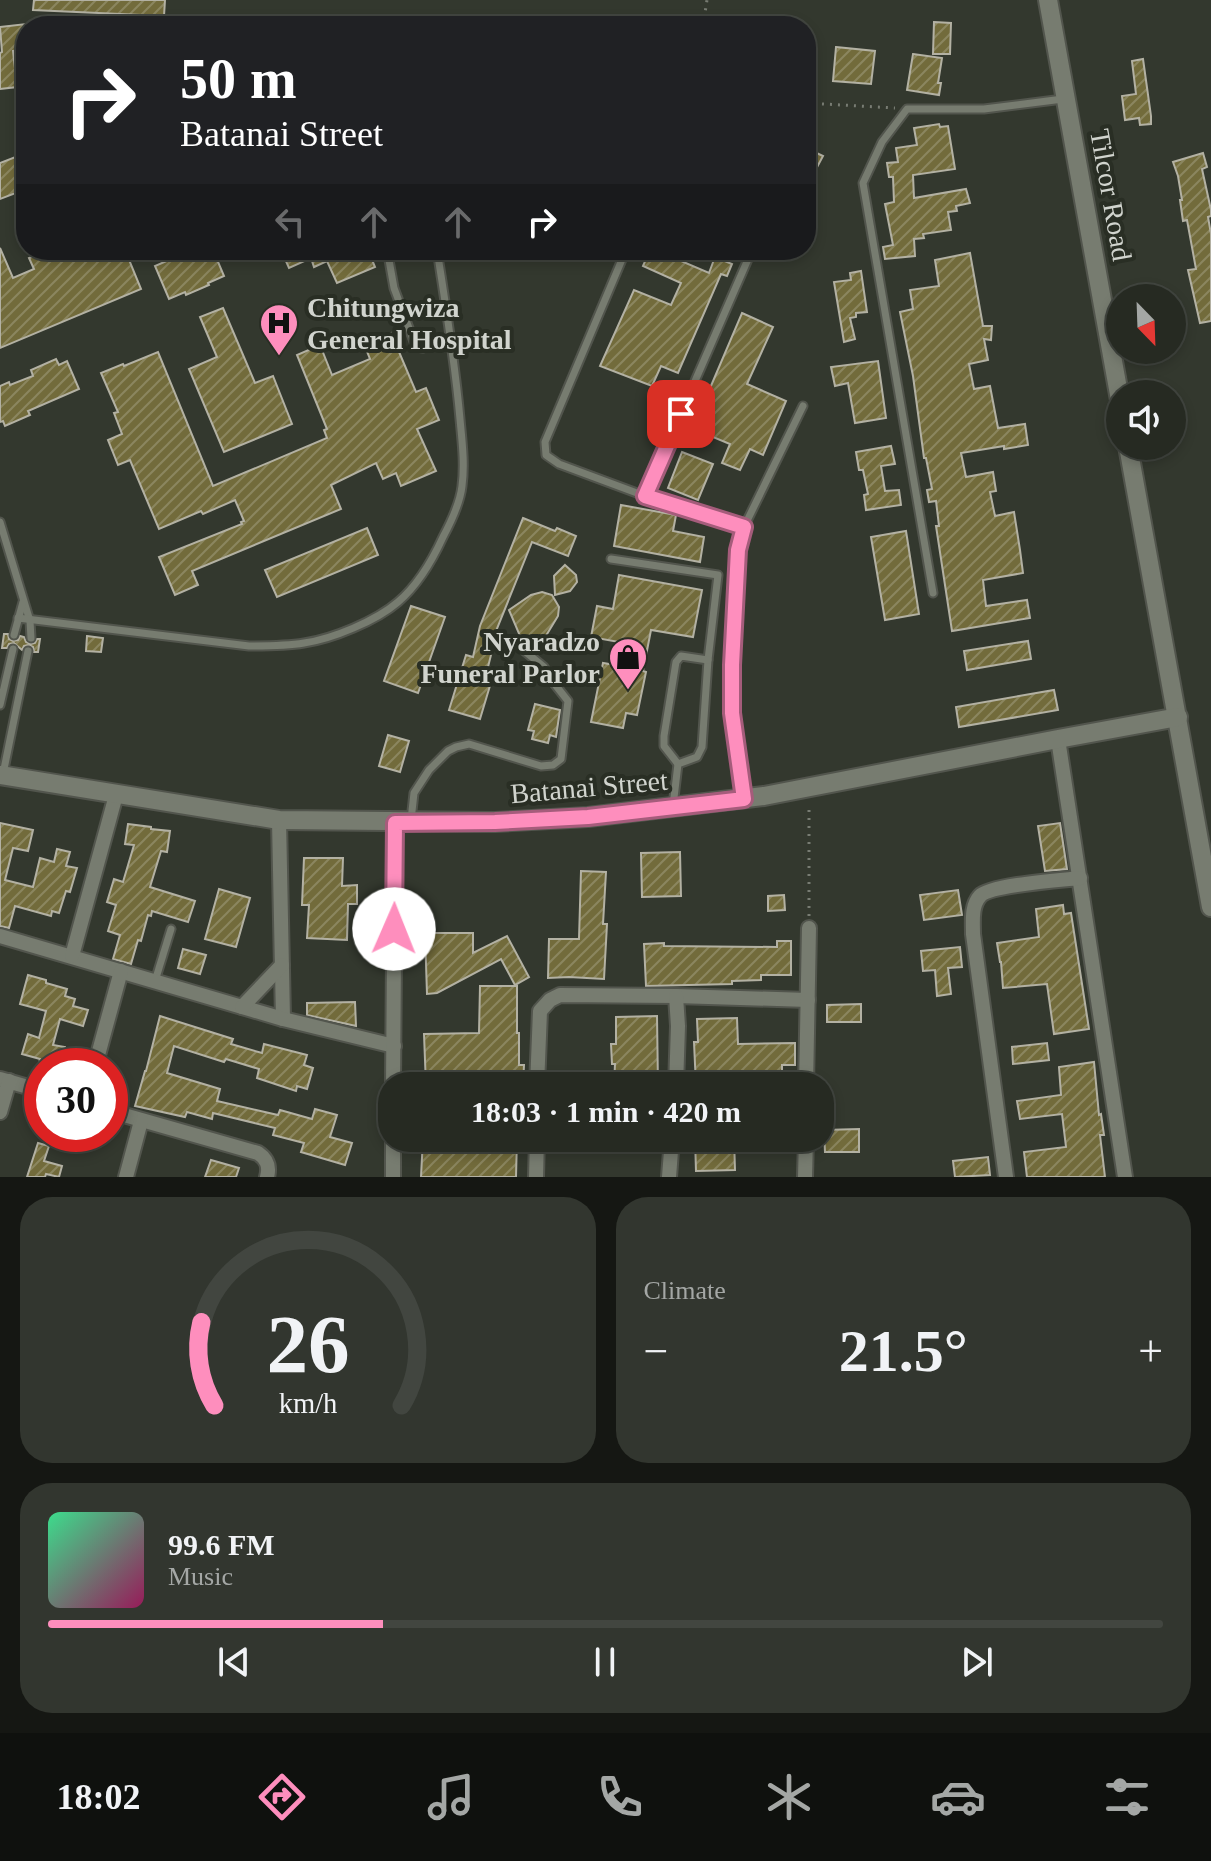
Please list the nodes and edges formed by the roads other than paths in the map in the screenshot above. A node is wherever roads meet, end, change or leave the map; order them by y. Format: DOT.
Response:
graph roads {
  1 [pos="1048,0"];
  2 [pos="1065,99"];
  3 [pos="389,260"];
  4 [pos="439,260"];
  5 [pos="622,260"];
  6 [pos="748,260"];
  7 [pos="451,338"];
  8 [pos="1116,380"];
  9 [pos="803,406"];
  10 [pos="1131,460"];
  11 [pos="645,496"];
  12 [pos="0,522"];
  13 [pos="744,527"];
  14 [pos="611,559"];
  15 [pos="933,593"];
  16 [pos="24,600"];
  17 [pos="18,618"];
  18 [pos="30,621"];
  19 [pos="14,635"];
  20 [pos="31,638"];
  21 [pos="13,649"];
  22 [pos="522,649"];
  23 [pos="28,651"];
  24 [pos="708,660"];
  25 [pos="0,705"];
  26 [pos="1178,717"];
  27 [pos="1058,739"];
  28 [pos="678,764"];
  29 [pos="1,775"];
  30 [pos="116,795"];
  31 [pos="744,799"];
  32 [pos="673,809"];
  33 [pos="279,820"];
  34 [pos="403,822"];
  35 [pos="1080,878"];
  36 [pos="1211,907"];
  37 [pos="809,928"];
  38 [pos="171,929"];
  39 [pos="0,936"];
  40 [pos="72,956"];
  41 [pos="282,965"];
  42 [pos="121,971"];
  43 [pos="155,981"];
  44 [pos="676,996"];
  45 [pos="808,1000"];
  46 [pos="242,1007"];
  47 [pos="283,1019"];
  48 [pos="394,1046"];
  49 [pos="100,1048"];
  50 [pos="393,1072"];
  51 [pos="537,1072"];
  52 [pos="677,1072"];
  53 [pos="806,1072"];
  54 [pos="4,1080"];
  55 [pos="24,1086"];
  56 [pos="0,1112"];
  57 [pos="128,1117"];
  58 [pos="141,1121"];
  59 [pos="393,1152"];
  60 [pos="537,1152"];
  61 [pos="671,1152"];
  62 [pos="806,1152"];
  63 [pos="126,1177"];
  64 [pos="267,1177"];
  65 [pos="393,1177"];
  66 [pos="536,1177"];
  67 [pos="669,1177"];
  68 [pos="805,1177"];
  69 [pos="1006,1177"];
  70 [pos="1125,1177"];
  1 -- 2 [label="street, Tilcor Road"];
  2 -- 8 [label="street, Tilcor Road"];
  2 -- 15 [label="lane"];
  3 -- 7 [label="lane"];
  4 -- 7 [label="lane"];
  5 -- 11 [label="lane"];
  6 -- 11 [label="lane"];
  7 -- 18 [label="lane"];
  9 -- 13 [label="lane"];
  10 -- 26 [label="street"];
  11 -- 13 [label="lane"];
  12 -- 16 [label="lane"];
  13 -- 31 [label="lane"];
  14 -- 24 [label="lane"];
  16 -- 17 [label="lane"];
  16 -- 18 [label="lane"];
  17 -- 18 [label="lane"];
  17 -- 19 [label="lane"];
  18 -- 20 [label="lane"];
  21 -- 25 [label="lane"];
  22 -- 34 [label="lane"];
  23 -- 29 [label="lane"];
  24 -- 28 [label="lane"];
  24 -- 28 [label="lane"];
  26 -- 27 [label="street, Batanai Street"];
  26 -- 36 [label="street"];
  27 -- 31 [label="street, Batanai Street"];
  27 -- 35 [label="street"];
  28 -- 32 [label="lane"];
  29 -- 30 [label="street, Batanai Street"];
  30 -- 33 [label="street, Batanai Street"];
  30 -- 40 [label="street"];
  31 -- 32 [label="street, Batanai Street"];
  32 -- 34 [label="street, Batanai Street"];
  33 -- 34 [label="street, Batanai Street"];
  33 -- 41 [label="street"];
  34 -- 48 [label="street"];
  35 -- 69 [label="street"];
  35 -- 70 [label="street"];
  37 -- 45 [label="street"];
  38 -- 43 [label="lane"];
  39 -- 40 [label="street"];
  40 -- 42 [label="street"];
  41 -- 46 [label="street"];
  41 -- 47 [label="street"];
  42 -- 43 [label="street"];
  42 -- 49 [label="street"];
  43 -- 46 [label="street"];
  44 -- 45 [label="street"];
  44 -- 51 [label="street"];
  44 -- 52 [label="street"];
  45 -- 53 [label="street"];
  46 -- 47 [label="street"];
  47 -- 48 [label="street"];
  48 -- 50 [label="street"];
  54 -- 55 [label="street"];
  54 -- 56 [label="street"];
  57 -- 58 [label="street"];
  58 -- 63 [label="street"];
  58 -- 64 [label="street"];
  59 -- 65 [label="street"];
  60 -- 66 [label="street"];
  61 -- 67 [label="street"];
  62 -- 68 [label="street"];
}
